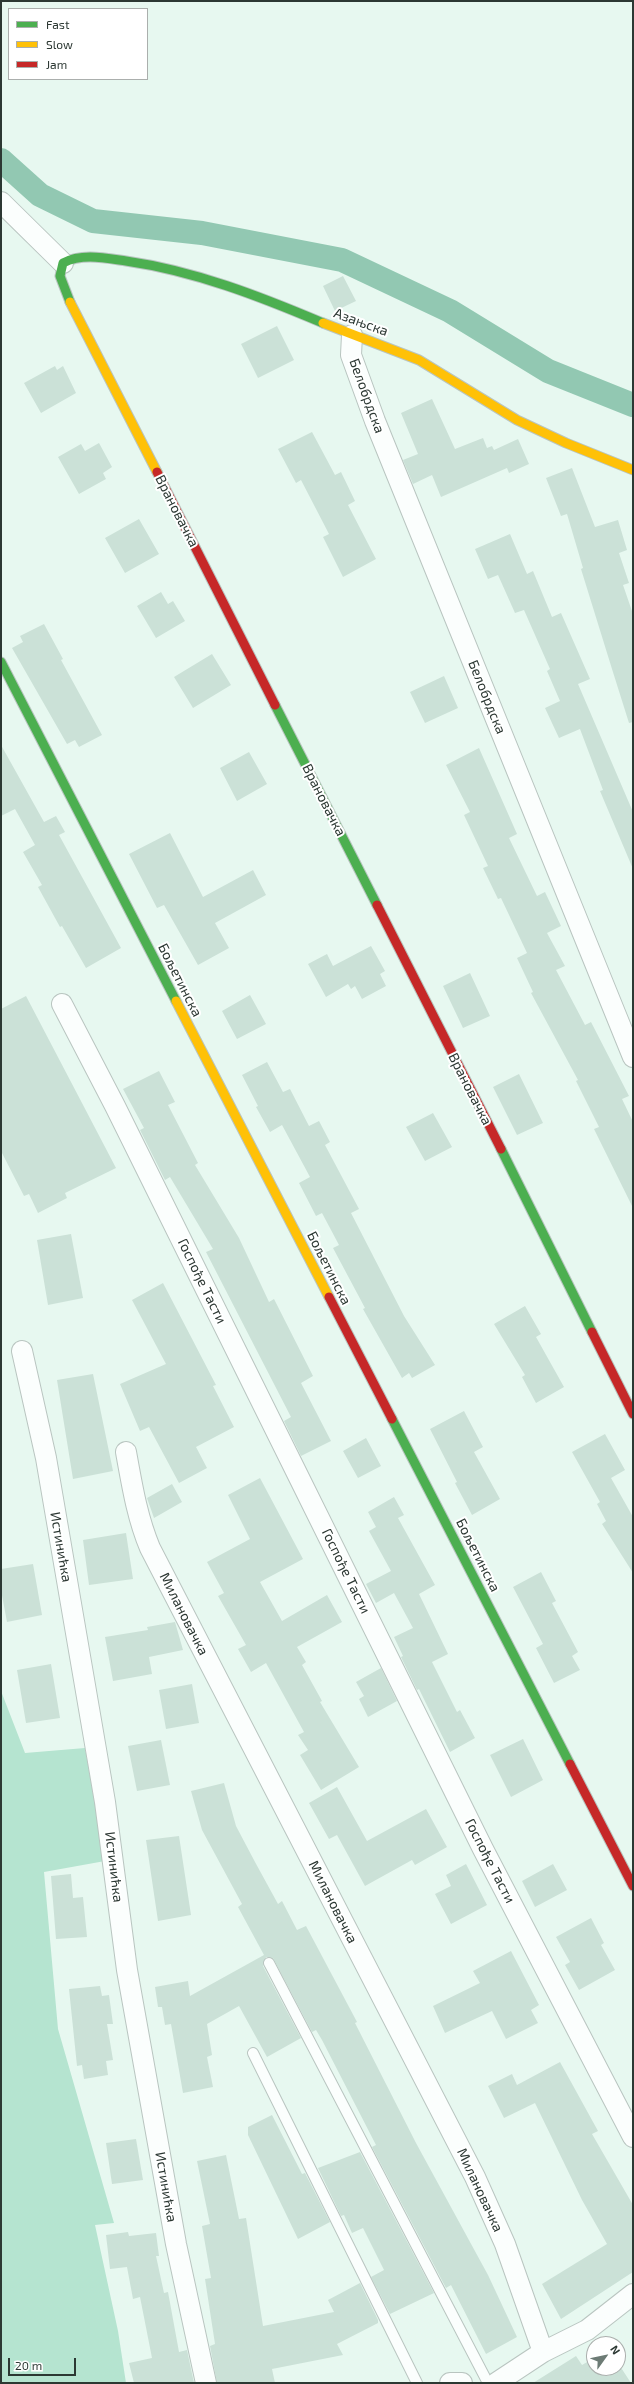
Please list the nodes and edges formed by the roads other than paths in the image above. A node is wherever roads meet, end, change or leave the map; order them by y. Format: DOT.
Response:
graph roads {
  1 [pos="1,202"];
  2 [pos="63,263"];
  3 [pos="352,335"];
  4 [pos="633,470"];
  5 [pos="1,662"];
  6 [pos="62,1004"];
  7 [pos="633,1057"];
  8 [pos="22,1351"];
  9 [pos="633,1414"];
  10 [pos="126,1452"];
  11 [pos="633,1886"];
  12 [pos="268,1963"];
  13 [pos="253,2052"];
  14 [pos="633,2137"];
  15 [pos="633,2294"];
  16 [pos="543,2352"];
  17 [pos="206,2383"];
  18 [pos="417,2383"];
  19 [pos="450,2383"];
  20 [pos="462,2383"];
  21 [pos="488,2383"];
  22 [pos="496,2383"];
  1 -- 2 [label="street"];
  2 -- 3 [label="street, Азањска"];
  2 -- 9 [label="street, Врановачка"];
  3 -- 4 [label="street, Азањска"];
  3 -- 7 [label="street, Белобрдска"];
  5 -- 11 [label="street, Бољетинска"];
  6 -- 14 [label="street, Госпође Тасти"];
  8 -- 17 [label="street, Истинићка"];
  10 -- 16 [label="street, Милановачка"];
  12 -- 21 [label="lane"];
  13 -- 18 [label="lane"];
  15 -- 16 [label="street"];
  16 -- 22 [label="street"];
  19 -- 20 [label="street"];
}
